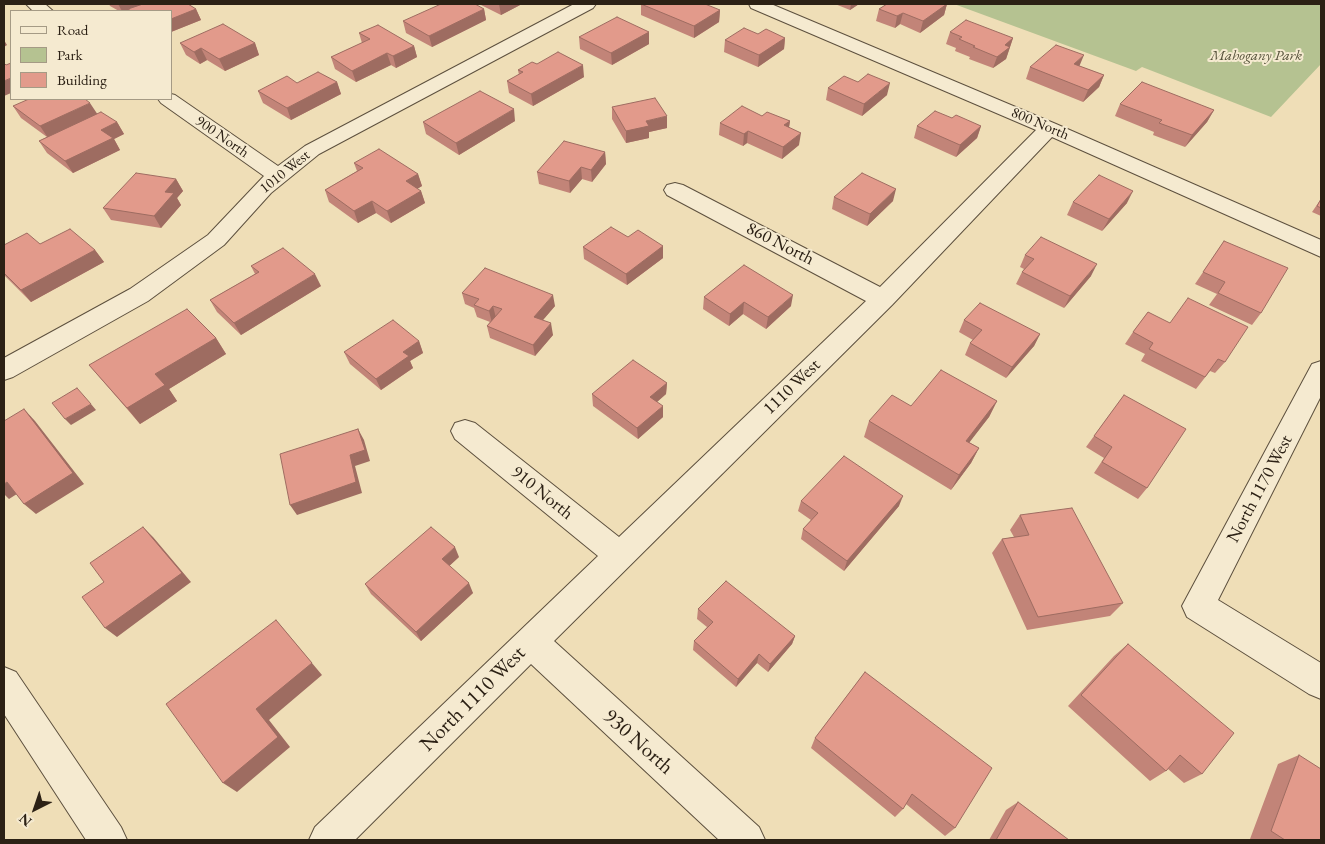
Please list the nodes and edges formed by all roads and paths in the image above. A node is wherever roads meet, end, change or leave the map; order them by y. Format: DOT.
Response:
graph roads {
  1 [pos="587,4"];
  2 [pos="757,4"];
  3 [pos="169,100"];
  4 [pos="1049,128"];
  5 [pos="277,175"];
  6 [pos="675,190"];
  7 [pos="1321,248"];
  8 [pos="883,299"];
  9 [pos="4,370"];
  10 [pos="1321,371"];
  11 [pos="465,430"];
  12 [pos="619,555"];
  13 [pos="531,642"];
  14 [pos="1321,682"];
  15 [pos="4,684"];
  16 [pos="108,840"];
  17 [pos="328,840"];
  18 [pos="746,840"];
  1 -- 5 [label="street, 1010 West"];
  2 -- 4 [label="street, 800 North"];
  3 -- 5 [label="street, 900 North"];
  4 -- 7 [label="street, 800 North"];
  4 -- 8 [label="street, 1110 West"];
  5 -- 9 [label="street, 1010 West"];
  6 -- 8 [label="street, 860 North"];
  8 -- 12 [label="street, 1110 West"];
  10 -- 14 [label="street, North 1170 West"];
  11 -- 12 [label="street, 910 North"];
  12 -- 13 [label="street, 1110 West"];
  13 -- 17 [label="street, North 1110 West"];
  13 -- 18 [label="street, 930 North"];
  15 -- 16 [label="street"];
}
